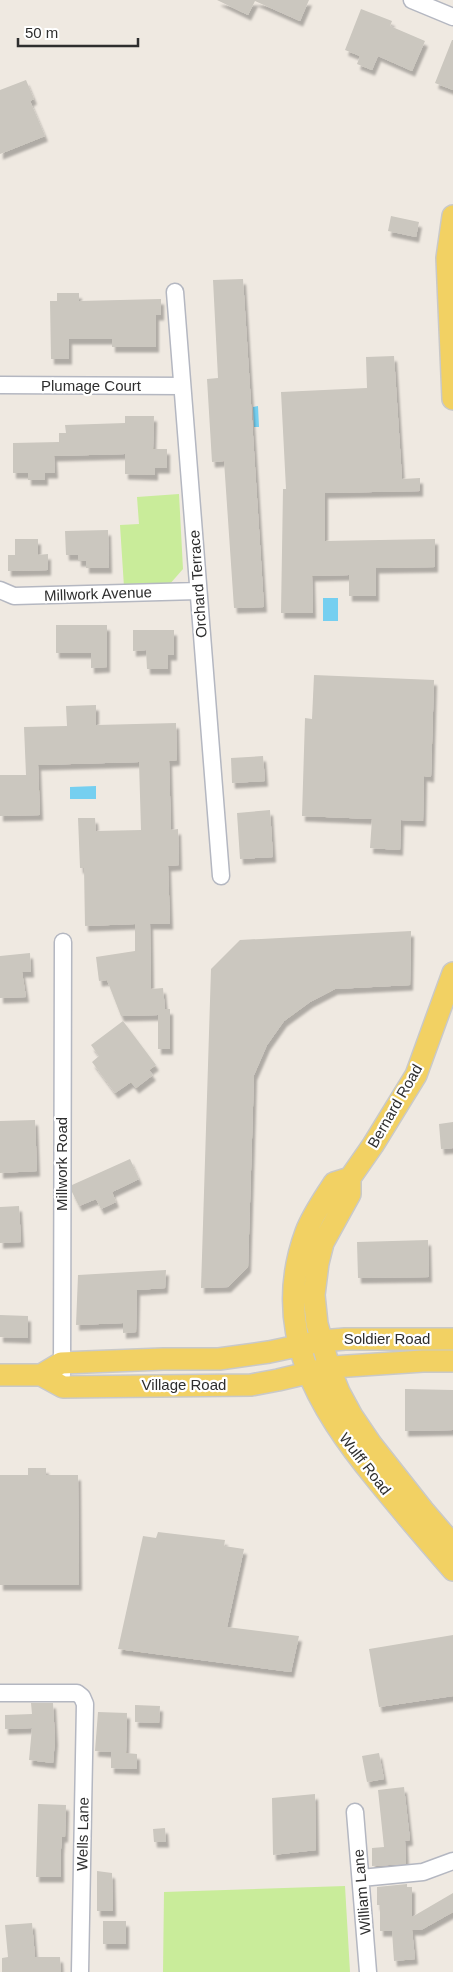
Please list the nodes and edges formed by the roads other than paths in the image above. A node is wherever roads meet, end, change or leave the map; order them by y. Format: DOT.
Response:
graph roads {
  1 [pos="412,0"];
  2 [pos="453,17"];
  3 [pos="453,216"];
  4 [pos="175,292"];
  5 [pos="452,360"];
  6 [pos="0,385"];
  7 [pos="182,386"];
  8 [pos="453,399"];
  9 [pos="0,590"];
  10 [pos="198,591"];
  11 [pos="220,876"];
  12 [pos="63,942"];
  13 [pos="453,973"];
  14 [pos="350,1178"];
  15 [pos="453,1339"];
  16 [pos="321,1341"];
  17 [pos="299,1346"];
  18 [pos="453,1361"];
  19 [pos="61,1363"];
  20 [pos="329,1367"];
  21 [pos="308,1373"];
  22 [pos="0,1375"];
  23 [pos="41,1375"];
  24 [pos="63,1387"];
  25 [pos="453,1545"];
  26 [pos="453,1570"];
  27 [pos="0,1693"];
  28 [pos="355,1812"];
  29 [pos="453,1861"];
  30 [pos="360,1878"];
  31 [pos="80,1972"];
  32 [pos="368,1972"];
  1 -- 2 [label="street"];
  3 -- 5 [label="main road"];
  4 -- 7 [label="street, Orchard Terrace"];
  5 -- 8 [label="main road"];
  6 -- 7 [label="street, Plumage Court"];
  7 -- 10 [label="street, Orchard Terrace"];
  9 -- 10 [label="street, Millwork Avenue"];
  10 -- 11 [label="street, Orchard Terrace"];
  12 -- 19 [label="street, Millwork Road"];
  13 -- 14 [label="main road, Bernard Road"];
  14 -- 16 [label="main road, Bernard Road"];
  14 -- 17 [label="main road, Bernard Road"];
  15 -- 16 [label="main road, Soldier Road"];
  16 -- 17 [label="main road, Village Road"];
  16 -- 20 [label="main road, Wulff Road"];
  17 -- 19 [label="main road, Village Road"];
  17 -- 21 [label="main road, Wulff Road"];
  18 -- 20 [label="main road, Soldier Road"];
  19 -- 23 [label="main road, Village Road"];
  19 -- 24 [label="street, Millwork Road"];
  20 -- 21 [label="main road, Village Road"];
  20 -- 25 [label="main road, Wulff Road"];
  21 -- 24 [label="main road, Village Road"];
  21 -- 26 [label="main road, Wulff Road"];
  22 -- 23 [label="main road, Village Road"];
  23 -- 24 [label="main road, Village Road"];
  27 -- 31 [label="street, Wells Lane"];
  28 -- 30 [label="street, William Lane"];
  29 -- 30 [label="street"];
  30 -- 32 [label="street, William Lane"];
}
